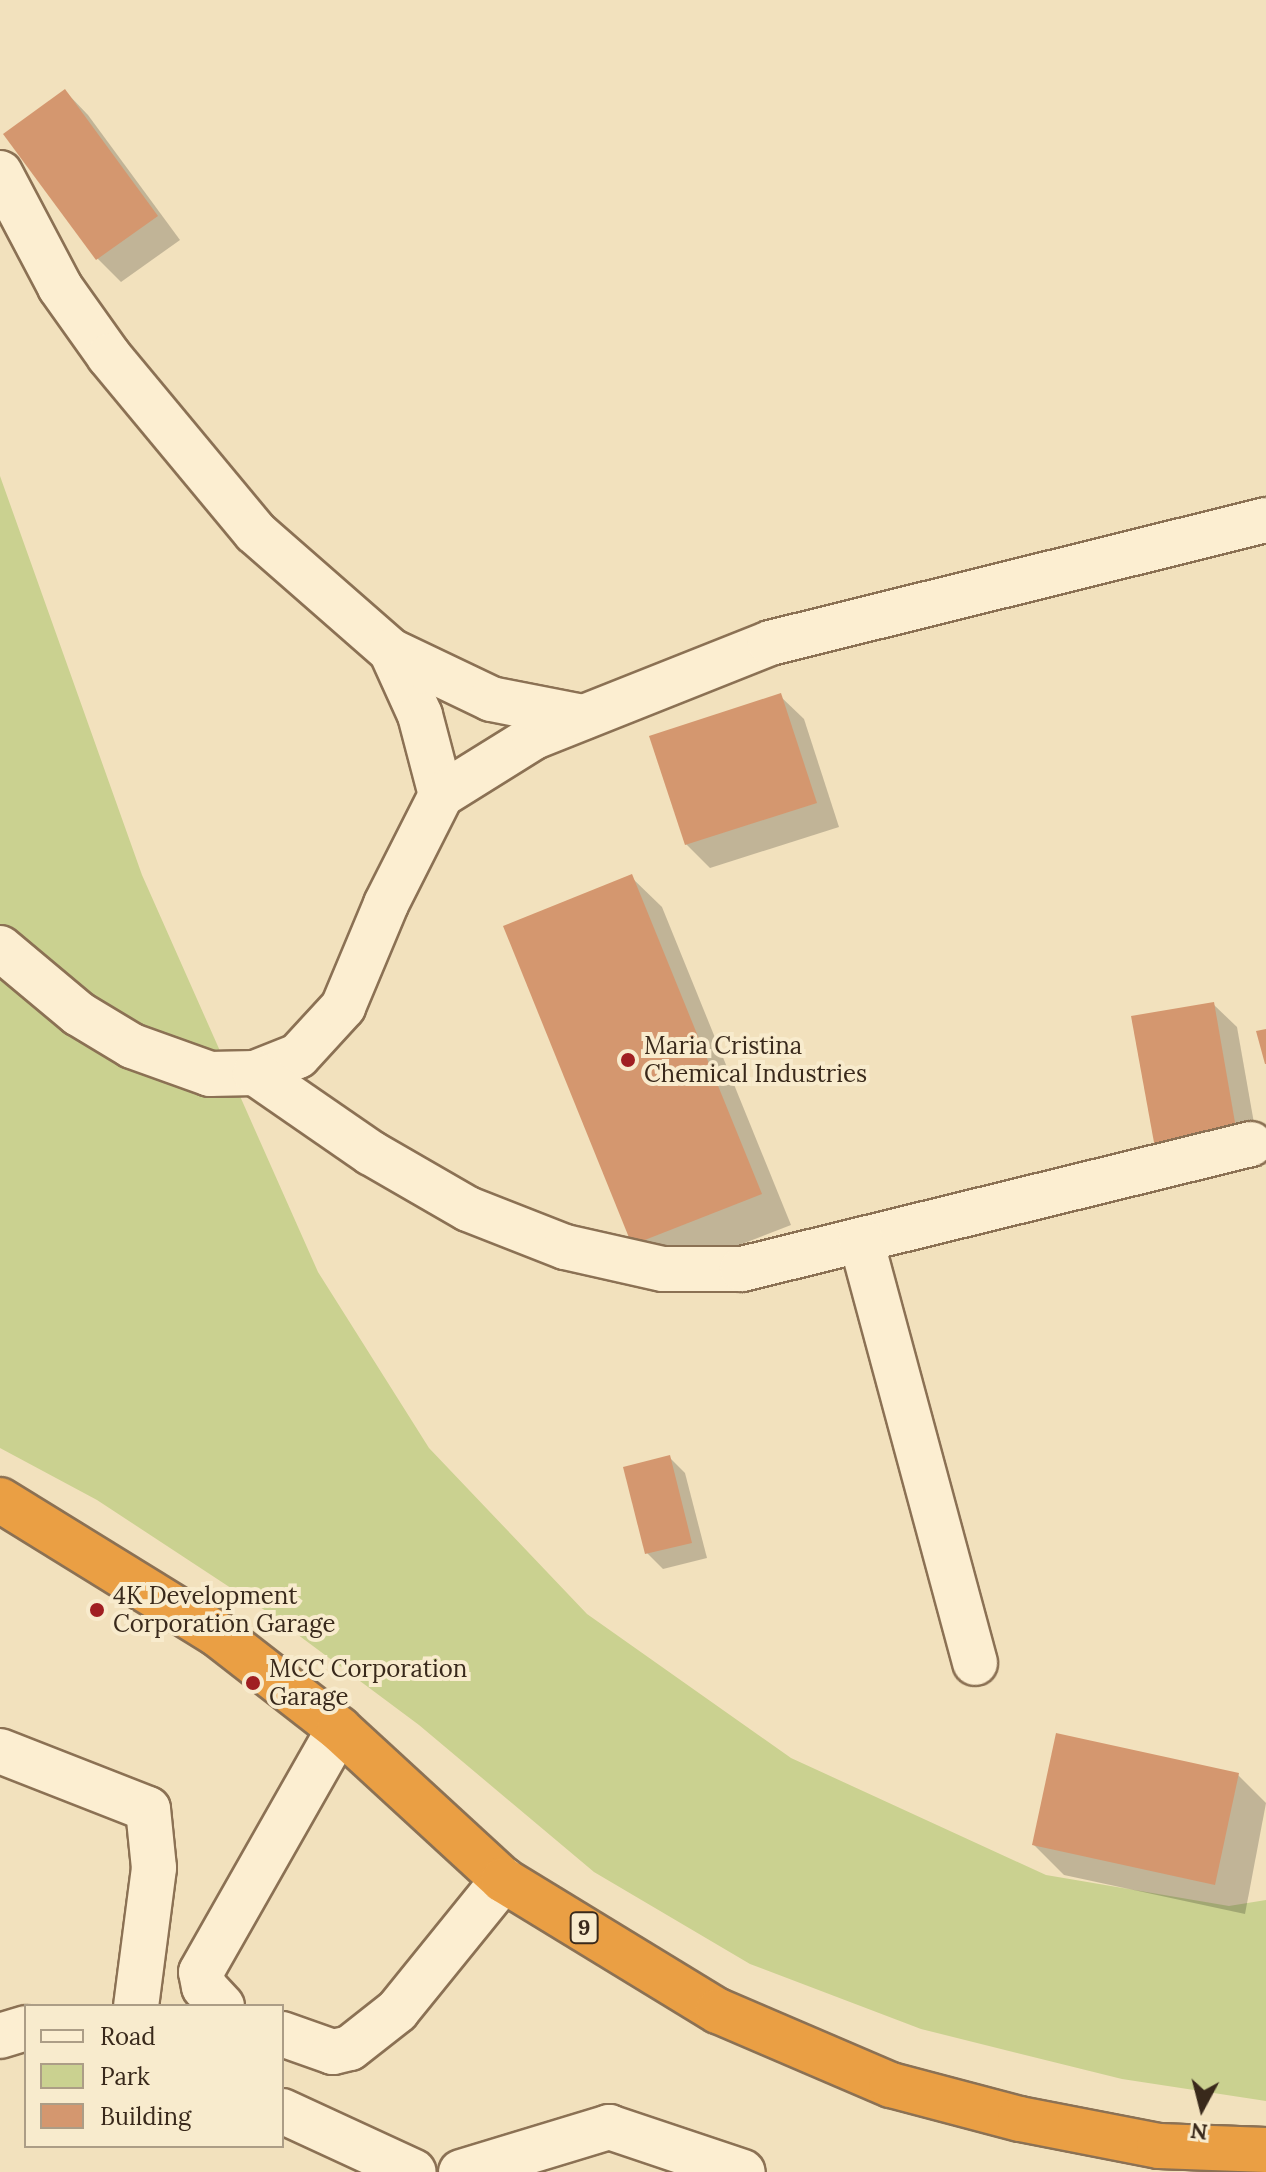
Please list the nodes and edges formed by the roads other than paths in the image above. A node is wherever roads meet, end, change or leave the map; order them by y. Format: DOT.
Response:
graph roads {
  1 [pos="0,173"];
  2 [pos="1266,520"];
  3 [pos="391,651"];
  4 [pos="586,718"];
  5 [pos="441,795"];
  6 [pos="0,948"];
  7 [pos="255,1073"];
  8 [pos="1251,1144"];
  9 [pos="861,1240"];
  10 [pos="0,1500"];
  11 [pos="975,1663"];
  12 [pos="339,1729"];
  13 [pos="0,1751"];
  14 [pos="503,1880"];
  15 [pos="136,2004"];
  16 [pos="220,2004"];
  17 [pos="24,2029"];
  18 [pos="284,2035"];
  19 [pos="0,2036"];
  20 [pos="284,2112"];
  21 [pos="1266,2150"];
  22 [pos="414,2172"];
  23 [pos="461,2172"];
  24 [pos="743,2172"];
  1 -- 3 [label="lane"];
  2 -- 4 [label="lane"];
  3 -- 4 [label="lane"];
  3 -- 5 [label="lane"];
  4 -- 5 [label="lane"];
  5 -- 7 [label="lane"];
  6 -- 7 [label="lane"];
  7 -- 9 [label="lane"];
  8 -- 9 [label="lane"];
  9 -- 11 [label="lane"];
  10 -- 12 [label="highway, 9"];
  12 -- 14 [label="highway, 9"];
  12 -- 16 [label="lane"];
  13 -- 15 [label="lane"];
  14 -- 18 [label="lane"];
  14 -- 21 [label="highway, 9"];
  17 -- 19 [label="lane"];
  20 -- 22 [label="lane"];
  23 -- 24 [label="lane"];
}
